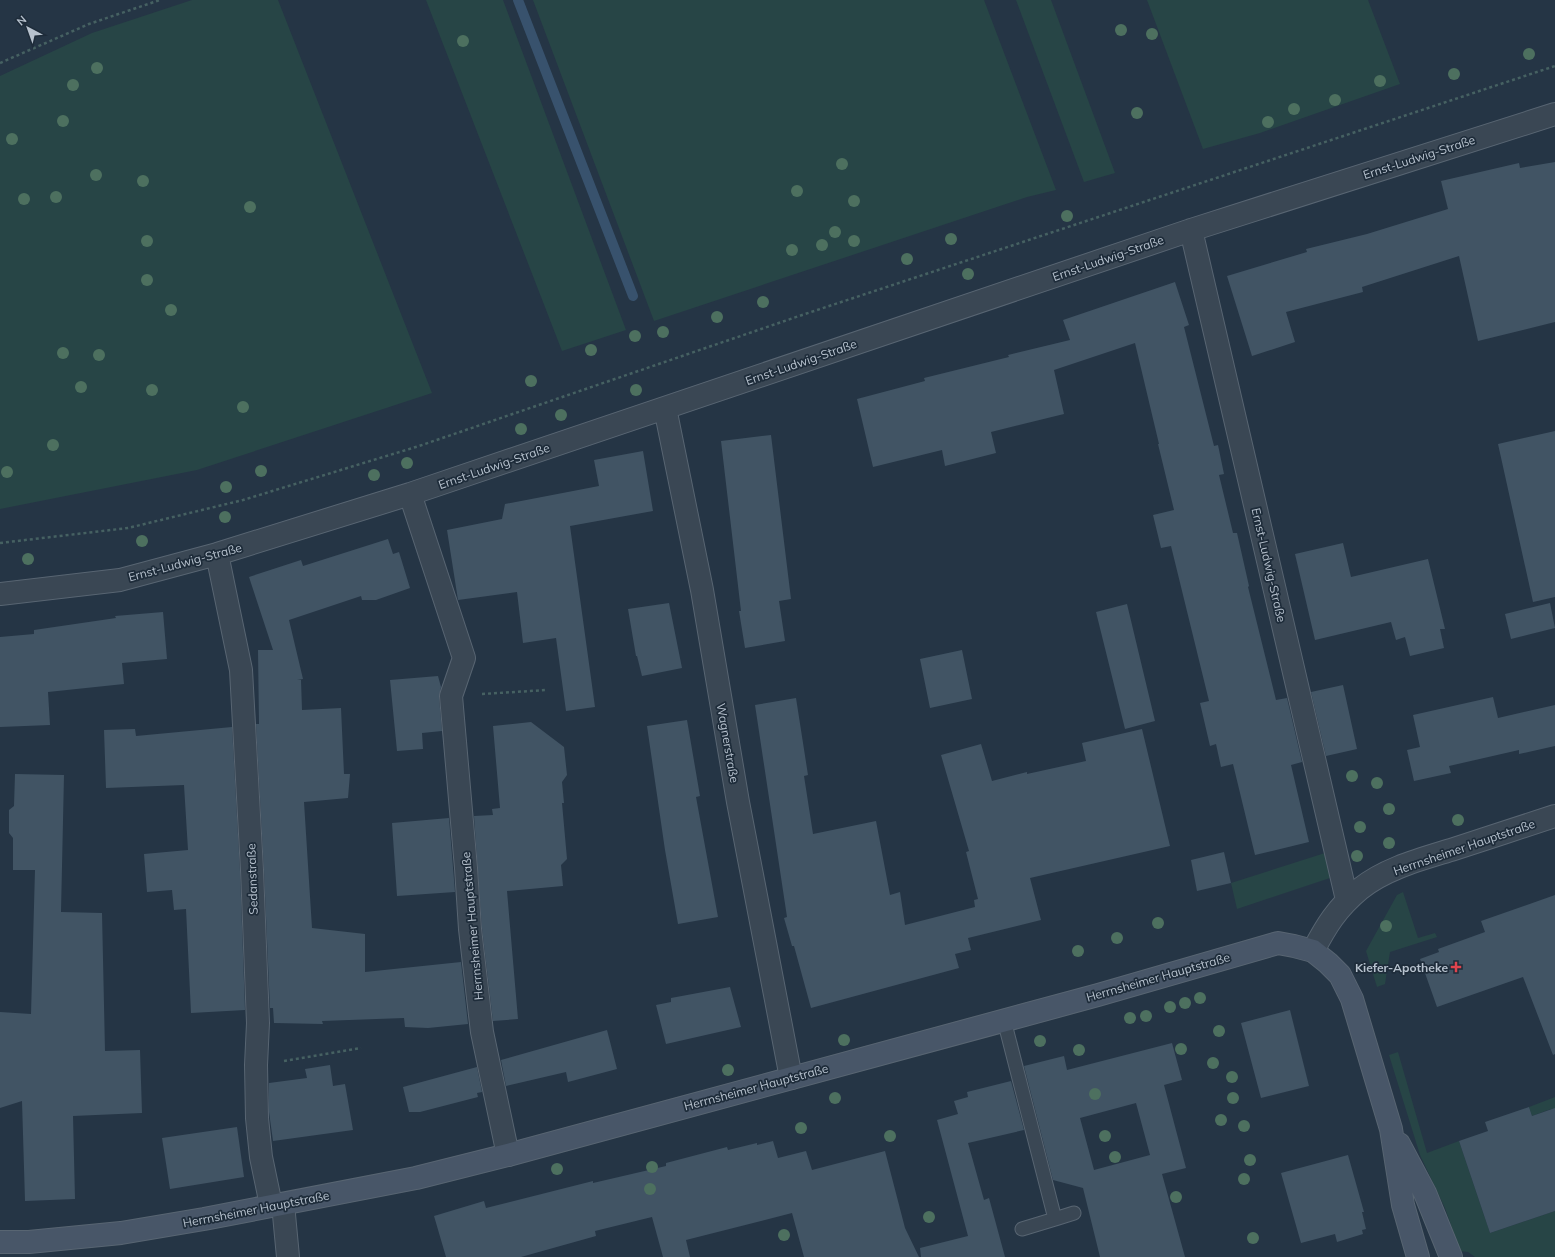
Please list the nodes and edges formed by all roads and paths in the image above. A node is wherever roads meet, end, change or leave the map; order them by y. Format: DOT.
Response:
graph roads {
  1 [pos="160,0"];
  2 [pos="0,63"];
  3 [pos="1555,66"];
  4 [pos="1555,114"];
  5 [pos="1191,230"];
  6 [pos="665,408"];
  7 [pos="410,494"];
  8 [pos="0,543"];
  9 [pos="217,554"];
  10 [pos="0,594"];
  11 [pos="546,690"];
  12 [pos="451,696"];
  13 [pos="1555,816"];
  14 [pos="1347,900"];
  15 [pos="1313,952"];
  16 [pos="1004,1020"];
  17 [pos="361,1048"];
  18 [pos="256,1065"];
  19 [pos="791,1078"];
  20 [pos="1390,1129"];
  21 [pos="508,1155"];
  22 [pos="277,1204"];
  23 [pos="1074,1213"];
  24 [pos="1055,1219"];
  25 [pos="1022,1229"];
  26 [pos="0,1242"];
  27 [pos="288,1257"];
  28 [pos="1418,1257"];
  29 [pos="1451,1257"];
  1 -- 2 [label="path"];
  3 -- 8 [label="path"];
  4 -- 5 [label="street, Ernst-Ludwig-Straße"];
  5 -- 6 [label="street, Ernst-Ludwig-Straße"];
  5 -- 14 [label="street, Ernst-Ludwig-Straße"];
  6 -- 7 [label="street, Ernst-Ludwig-Straße"];
  6 -- 19 [label="street, Wagnerstraße"];
  7 -- 9 [label="street, Ernst-Ludwig-Straße"];
  7 -- 12 [label="street"];
  9 -- 10 [label="street, Ernst-Ludwig-Straße"];
  9 -- 18 [label="street, Sedanstraße"];
  11 -- 12 [label="path"];
  12 -- 21 [label="street, Herrnsheimer Hauptstraße"];
  13 -- 14 [label="street, Herrnsheimer Hauptstraße"];
  14 -- 15 [label="street, Herrnsheimer Hauptstraße"];
  15 -- 16 [label="street, Herrnsheimer Hauptstraße"];
  15 -- 20 [label="street, Herrnsheimer Hauptstraße"];
  16 -- 19 [label="street, Herrnsheimer Hauptstraße"];
  16 -- 24 [label="lane"];
  17 -- 18 [label="path"];
  18 -- 22 [label="street, Sedanstraße"];
  19 -- 21 [label="street, Herrnsheimer Hauptstraße"];
  20 -- 28 [label="street, Herrnsheimer Hauptstraße"];
  20 -- 29 [label="street, Herrnsheimer Hauptstraße"];
  21 -- 22 [label="street, Herrnsheimer Hauptstraße"];
  22 -- 26 [label="street, Herrnsheimer Hauptstraße"];
  22 -- 27 [label="street, Sedanstraße"];
  23 -- 24 [label="lane"];
  24 -- 25 [label="lane"];
}
